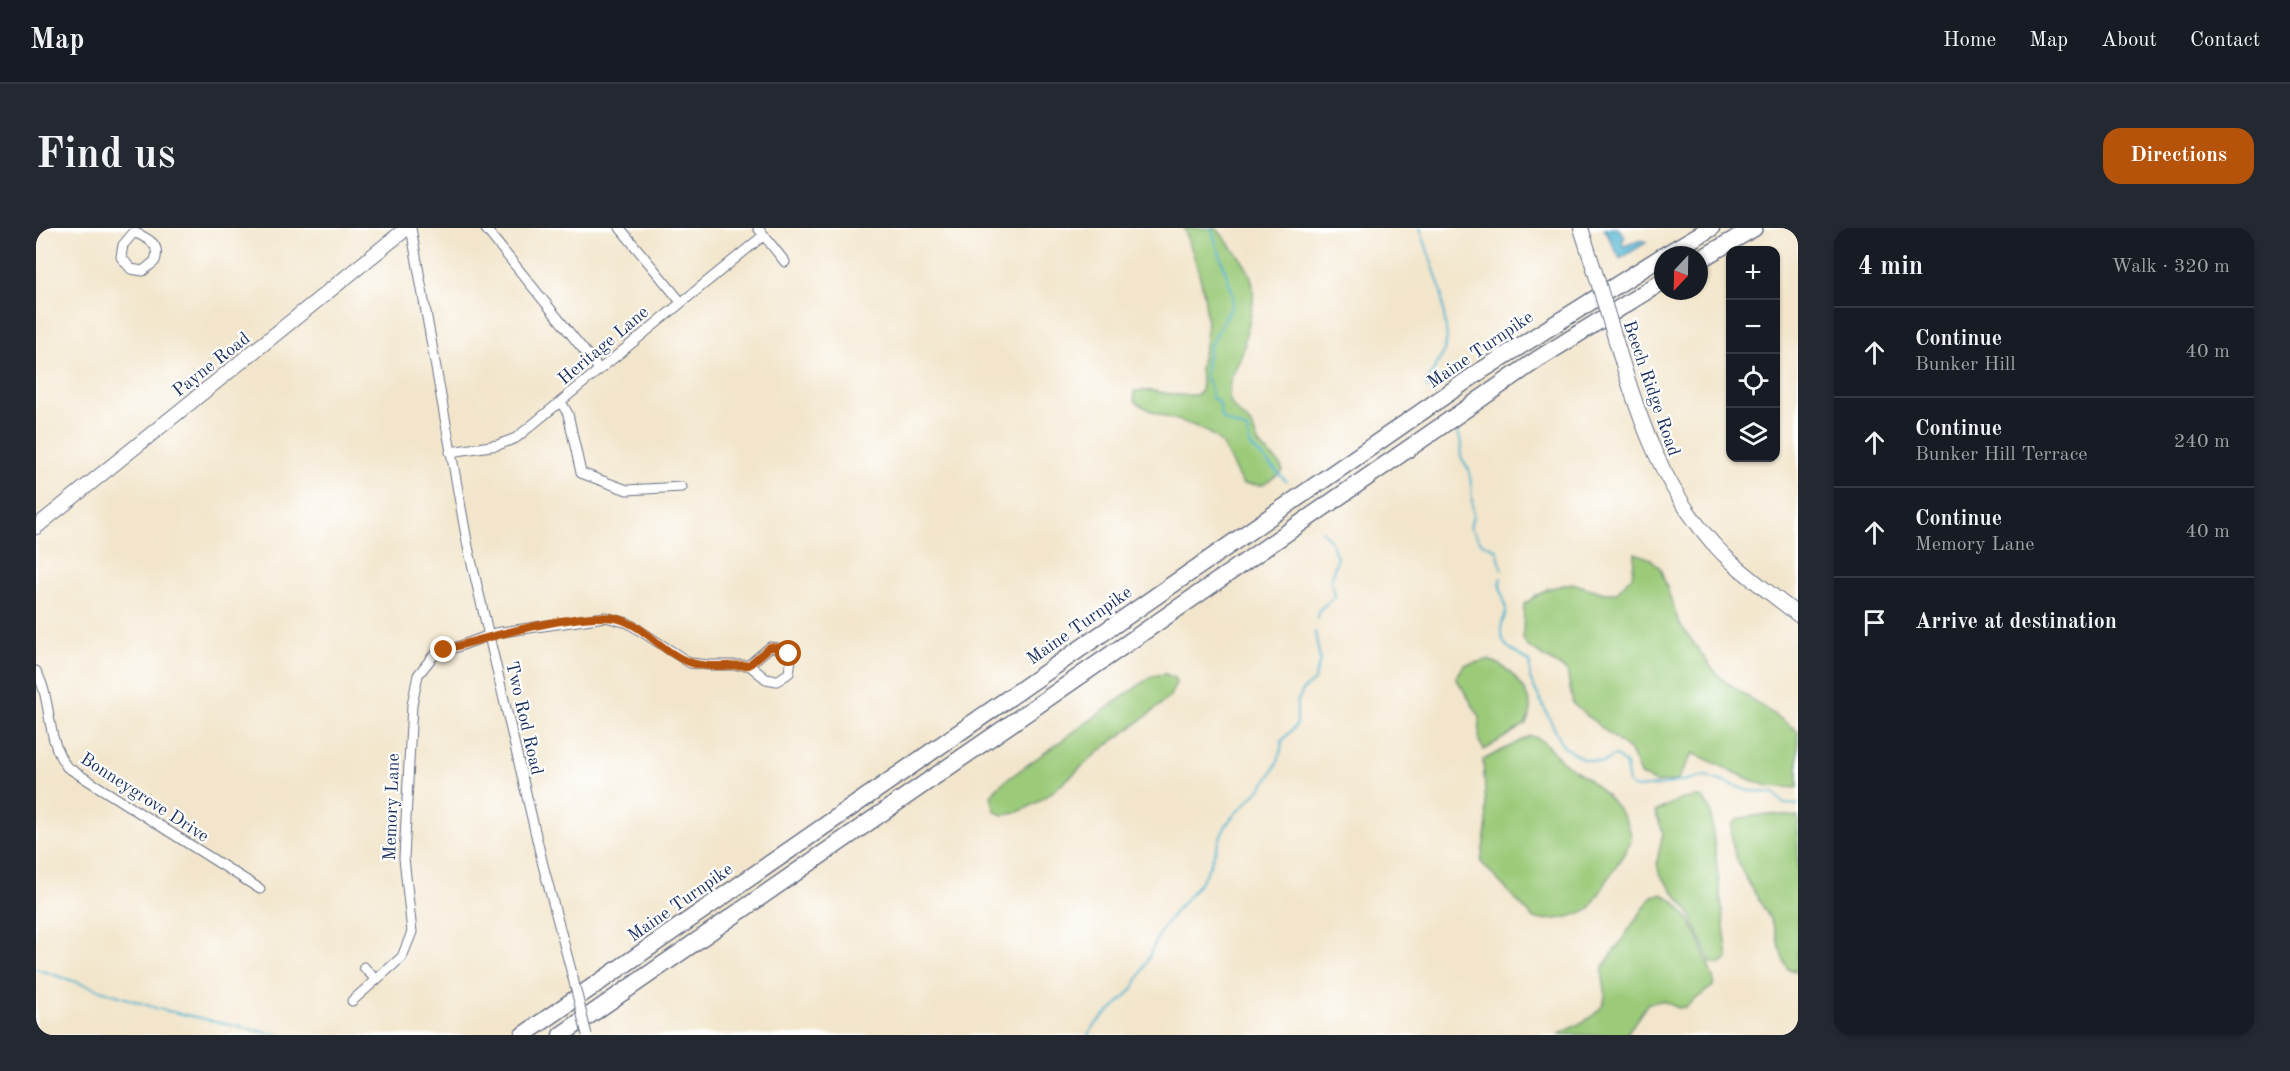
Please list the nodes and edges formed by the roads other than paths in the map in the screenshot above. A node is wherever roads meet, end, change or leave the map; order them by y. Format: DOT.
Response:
graph roads {
  1 [pos="409,228"];
  2 [pos="485,228"];
  3 [pos="620,228"];
  4 [pos="1581,228"];
  5 [pos="1711,228"];
  6 [pos="1754,228"];
  7 [pos="134,230"];
  8 [pos="761,232"];
  9 [pos="1681,246"];
  10 [pos="1708,255"];
  11 [pos="785,262"];
  12 [pos="1654,262"];
  13 [pos="1654,287"];
  14 [pos="681,302"];
  15 [pos="599,369"];
  16 [pos="561,402"];
  17 [pos="450,452"];
  18 [pos="682,487"];
  19 [pos="36,527"];
  20 [pos="1798,615"];
  21 [pos="489,636"];
  22 [pos="749,665"];
  23 [pos="36,671"];
  24 [pos="260,889"];
  25 [pos="364,967"];
  26 [pos="376,980"];
  27 [pos="352,1001"];
  28 [pos="523,1035"];
  29 [pos="561,1035"];
  30 [pos="587,1035"];
  1 -- 17 [label="street, Two Rod Road"];
  1 -- 19 [label="main road, Payne Road"];
  2 -- 15 [label="street"];
  3 -- 14 [label="street"];
  4 -- 20 [label="main road, Beech Ridge Road, bridge"];
  5 -- 9 [label="highway, Maine Turnpike"];
  6 -- 10 [label="highway"];
  7 -- 7 [label="street"];
  8 -- 11 [label="street"];
  8 -- 14 [label="street, Heritage Lane"];
  12 -- 28 [label="highway, Maine Turnpike"];
  13 -- 29 [label="highway"];
  14 -- 15 [label="street, Heritage Lane"];
  15 -- 16 [label="street, Heritage Lane"];
  16 -- 17 [label="street, Heritage Lane"];
  16 -- 18 [label="street"];
  17 -- 21 [label="street, Two Rod Road"];
  21 -- 22 [label="street, Memory Lane"];
  21 -- 26 [label="street, Memory Lane"];
  21 -- 30 [label="street, Two Rod Road, bridge"];
  22 -- 22 [label="street"];
  23 -- 24 [label="street, Bonneygrove Drive"];
  25 -- 26 [label="street"];
  26 -- 27 [label="street, Memory Lane"];
}
